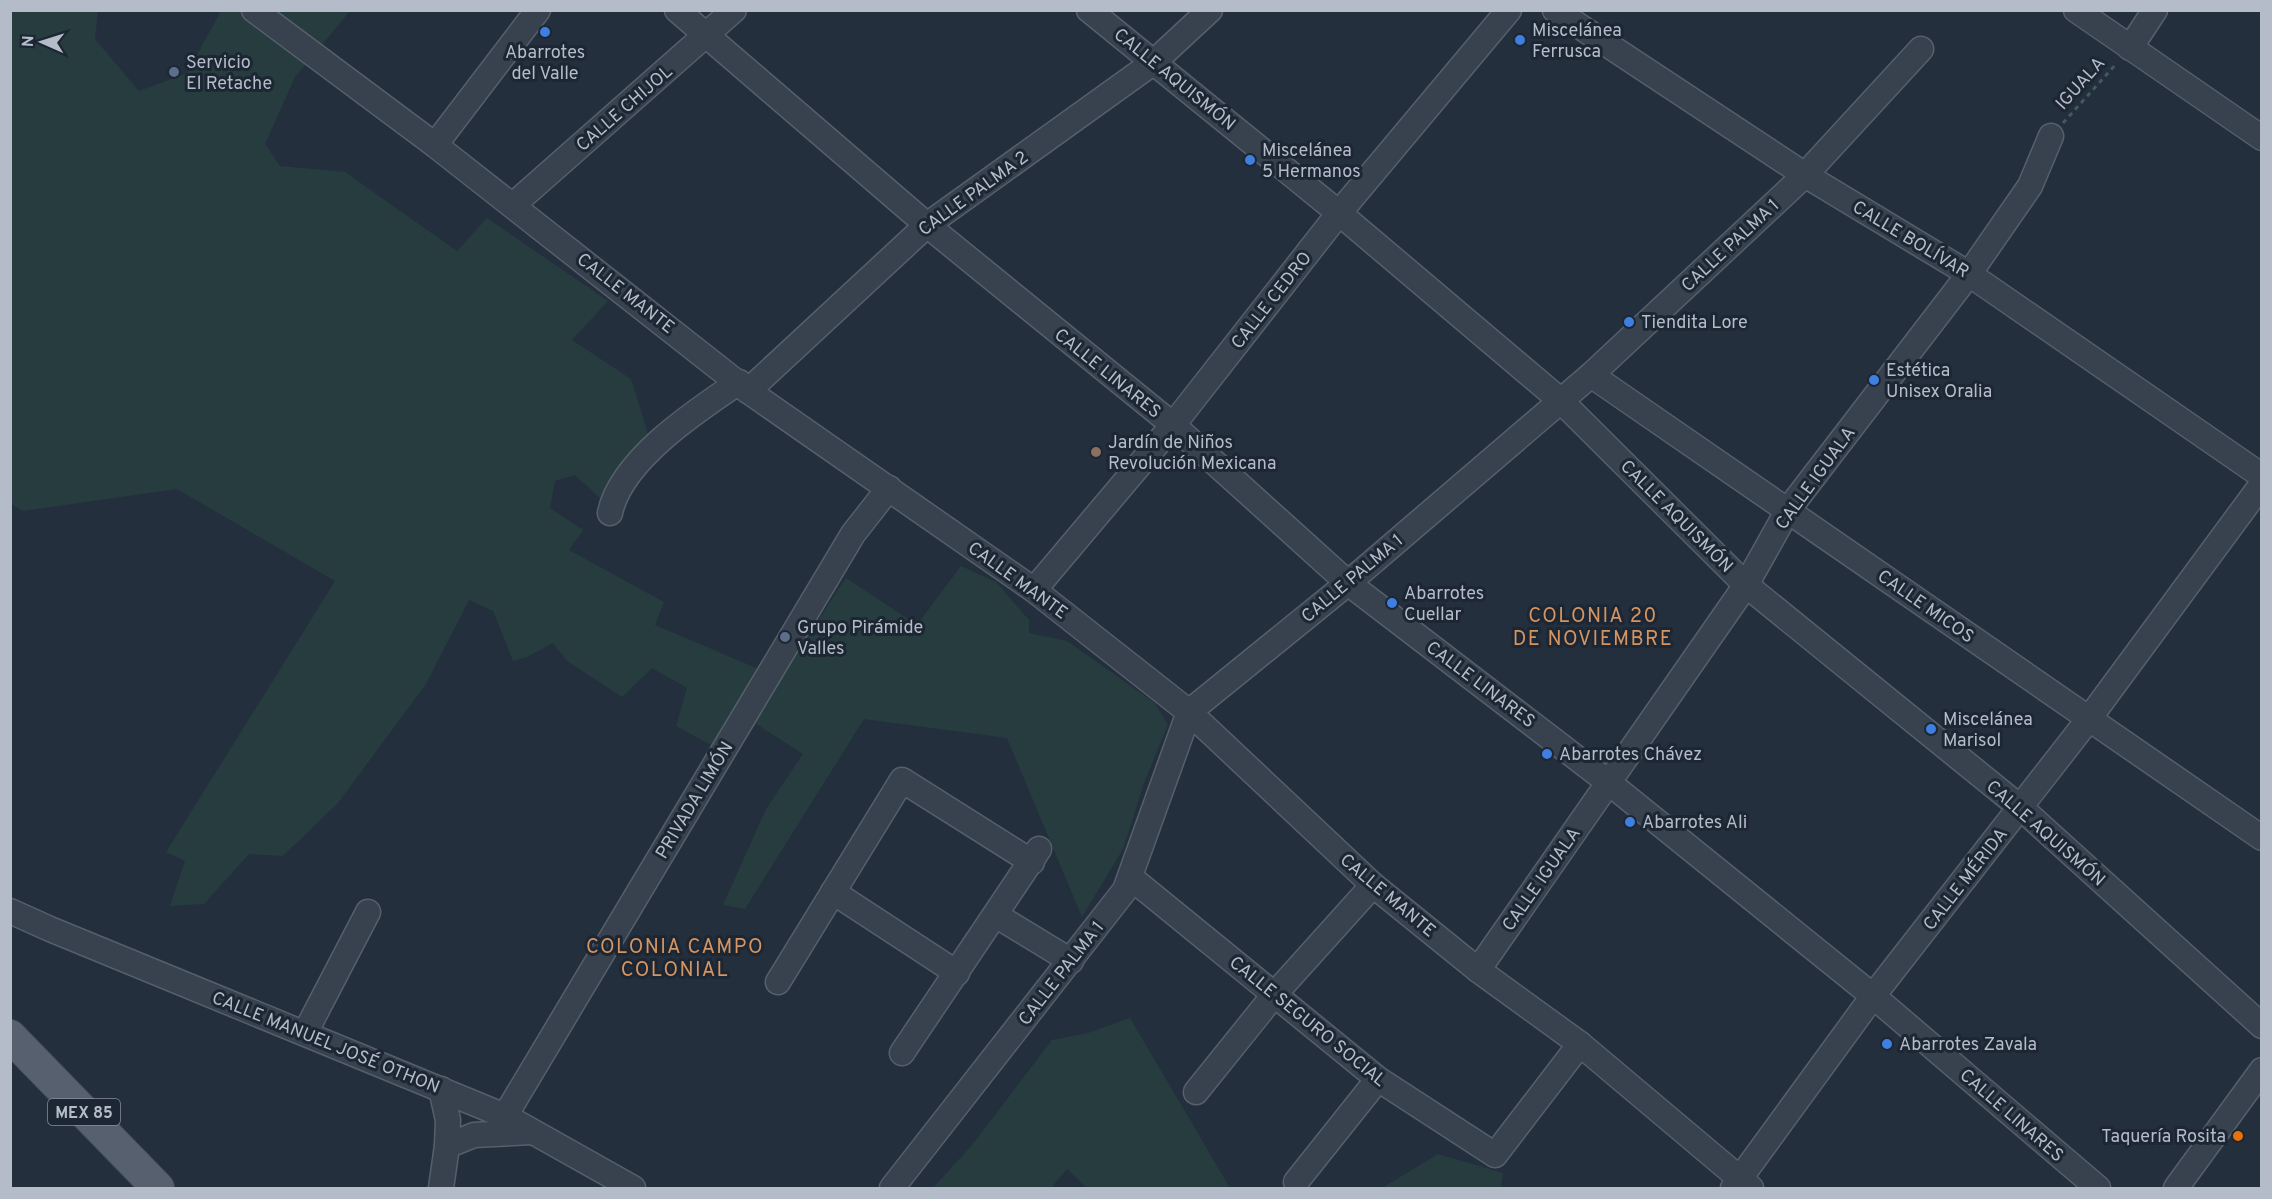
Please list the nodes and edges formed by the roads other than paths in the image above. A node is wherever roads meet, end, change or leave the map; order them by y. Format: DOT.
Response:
graph roads {
  1 [pos="254,10"];
  2 [pos="538,10"];
  3 [pos="677,10"];
  4 [pos="734,10"];
  5 [pos="1089,10"];
  6 [pos="1210,10"];
  7 [pos="1509,10"];
  8 [pos="1555,10"];
  9 [pos="2076,10"];
  10 [pos="2155,10"];
  11 [pos="707,35"];
  12 [pos="2130,48"];
  13 [pos="1921,49"];
  14 [pos="1154,62"];
  15 [pos="2051,136"];
  16 [pos="2262,138"];
  17 [pos="435,145"];
  18 [pos="1805,175"];
  19 [pos="513,205"];
  20 [pos="1339,213"];
  21 [pos="927,225"];
  22 [pos="1969,274"];
  23 [pos="1590,375"];
  24 [pos="743,386"];
  25 [pos="1560,400"];
  26 [pos="1173,425"];
  27 [pos="2262,476"];
  28 [pos="2262,484"];
  29 [pos="889,488"];
  30 [pos="1788,510"];
  31 [pos="609,513"];
  32 [pos="1348,583"];
  33 [pos="1746,585"];
  34 [pos="1034,590"];
  35 [pos="1189,712"];
  36 [pos="2088,720"];
  37 [pos="1608,782"];
  38 [pos="2021,808"];
  39 [pos="2262,838"];
  40 [pos="1130,877"];
  41 [pos="1373,885"];
  42 [pos="833,892"];
  43 [pos="10,911"];
  44 [pos="369,912"];
  45 [pos="997,916"];
  46 [pos="1071,961"];
  47 [pos="1478,970"];
  48 [pos="957,973"];
  49 [pos="778,982"];
  50 [pos="1274,995"];
  51 [pos="1873,996"];
  52 [pos="2262,1026"];
  53 [pos="305,1033"];
  54 [pos="10,1036"];
  55 [pos="1580,1044"];
  56 [pos="902,1053"];
  57 [pos="2262,1070"];
  58 [pos="1378,1079"];
  59 [pos="441,1089"];
  60 [pos="1196,1092"];
  61 [pos="505,1116"];
  62 [pos="535,1132"];
  63 [pos="447,1146"];
  64 [pos="1296,1182"];
  65 [pos="1741,1186"];
  66 [pos="158,1188"];
  67 [pos="441,1188"];
  68 [pos="633,1188"];
  69 [pos="892,1188"];
  70 [pos="2098,1188"];
  71 [pos="2176,1188"];
  1 -- 17 [label="street, CALLE MANTE"];
  2 -- 17 [label="street"];
  3 -- 11 [label="street, CALLE LINARES"];
  4 -- 11 [label="street, CALLE CHIJOL"];
  5 -- 14 [label="street, CALLE AQUISMÓN"];
  6 -- 14 [label="street, CALLE PALMA 2"];
  7 -- 20 [label="street, CALLE CEDRO"];
  8 -- 18 [label="street, CALLE BOLÍVAR"];
  9 -- 12 [label="street"];
  10 -- 12 [label="street"];
  11 -- 19 [label="street, CALLE CHIJOL"];
  11 -- 21 [label="street, CALLE LINARES"];
  12 -- 16 [label="street"];
  13 -- 18 [label="street, CALLE PALMA 1"];
  14 -- 20 [label="street, CALLE AQUISMÓN"];
  14 -- 21 [label="street, CALLE PALMA 2"];
  15 -- 22 [label="street, CALLE IGUALA"];
  17 -- 19 [label="street, CALLE MANTE"];
  18 -- 22 [label="street, CALLE BOLÍVAR"];
  18 -- 23 [label="street, CALLE PALMA 1"];
  19 -- 24 [label="street, CALLE MANTE"];
  20 -- 25 [label="street, CALLE AQUISMÓN"];
  20 -- 26 [label="street, CALLE CEDRO"];
  21 -- 24 [label="street, CALLE PALMA 2"];
  21 -- 26 [label="street, CALLE LINARES"];
  22 -- 27 [label="street, CALLE BOLÍVAR"];
  22 -- 30 [label="street, CALLE IGUALA"];
  23 -- 25 [label="street, CALLE PALMA 1"];
  23 -- 30 [label="street, CALLE MICOS"];
  24 -- 29 [label="street, CALLE MANTE"];
  24 -- 31 [label="street, CALLE PALMA 2"];
  25 -- 32 [label="street, CALLE PALMA 1"];
  25 -- 33 [label="street, CALLE AQUISMÓN"];
  26 -- 32 [label="street, CALLE LINARES"];
  26 -- 34 [label="street, CALLE CEDRO"];
  28 -- 36 [label="street, CALLE MÉRIDA"];
  29 -- 34 [label="street, CALLE MANTE"];
  29 -- 61 [label="street, PRIVADA LIMÓN"];
  30 -- 33 [label="street, CALLE IGUALA"];
  30 -- 36 [label="street, CALLE MICOS"];
  32 -- 35 [label="street, CALLE PALMA 1"];
  32 -- 37 [label="street, CALLE LINARES"];
  33 -- 37 [label="street, CALLE IGUALA"];
  33 -- 38 [label="street, CALLE AQUISMÓN"];
  34 -- 35 [label="street, CALLE MANTE"];
  35 -- 40 [label="street, CALLE PALMA 1"];
  35 -- 41 [label="street, CALLE MANTE"];
  36 -- 38 [label="street, CALLE MÉRIDA"];
  36 -- 39 [label="street, CALLE MICOS"];
  37 -- 47 [label="street, CALLE IGUALA"];
  37 -- 51 [label="street, CALLE LINARES"];
  38 -- 51 [label="street, CALLE MÉRIDA"];
  38 -- 52 [label="street, CALLE AQUISMÓN"];
  40 -- 46 [label="street, CALLE PALMA 1"];
  40 -- 50 [label="street, CALLE SEGURO SOCIAL"];
  41 -- 47 [label="street, CALLE MANTE"];
  41 -- 50 [label="street"];
  42 -- 45 [label="street"];
  42 -- 48 [label="street"];
  42 -- 49 [label="street"];
  43 -- 53 [label="street, CALLE MANUEL JOSÉ OTHON"];
  44 -- 53 [label="street"];
  45 -- 46 [label="street"];
  45 -- 48 [label="street"];
  46 -- 69 [label="street, CALLE PALMA 1"];
  47 -- 55 [label="street, CALLE MANTE"];
  48 -- 56 [label="street"];
  50 -- 58 [label="street, CALLE SEGURO SOCIAL"];
  50 -- 60 [label="street"];
  51 -- 65 [label="street, CALLE MÉRIDA"];
  51 -- 70 [label="street, CALLE LINARES"];
  53 -- 59 [label="street, CALLE MANUEL JOSÉ OTHON"];
  54 -- 66 [label="main road, MEX 85"];
  55 -- 58 [label="street, CALLE SEGURO SOCIAL"];
  55 -- 65 [label="street, CALLE MANTE"];
  57 -- 71 [label="street"];
  58 -- 64 [label="street"];
  59 -- 61 [label="street, CALLE MANUEL JOSÉ OTHON"];
  59 -- 63 [label="street"];
  61 -- 62 [label="street, CALLE MANUEL JOSÉ OTHON"];
  62 -- 63 [label="street"];
  62 -- 68 [label="street, CALLE MANUEL JOSÉ OTHON"];
  63 -- 67 [label="street"];
}
